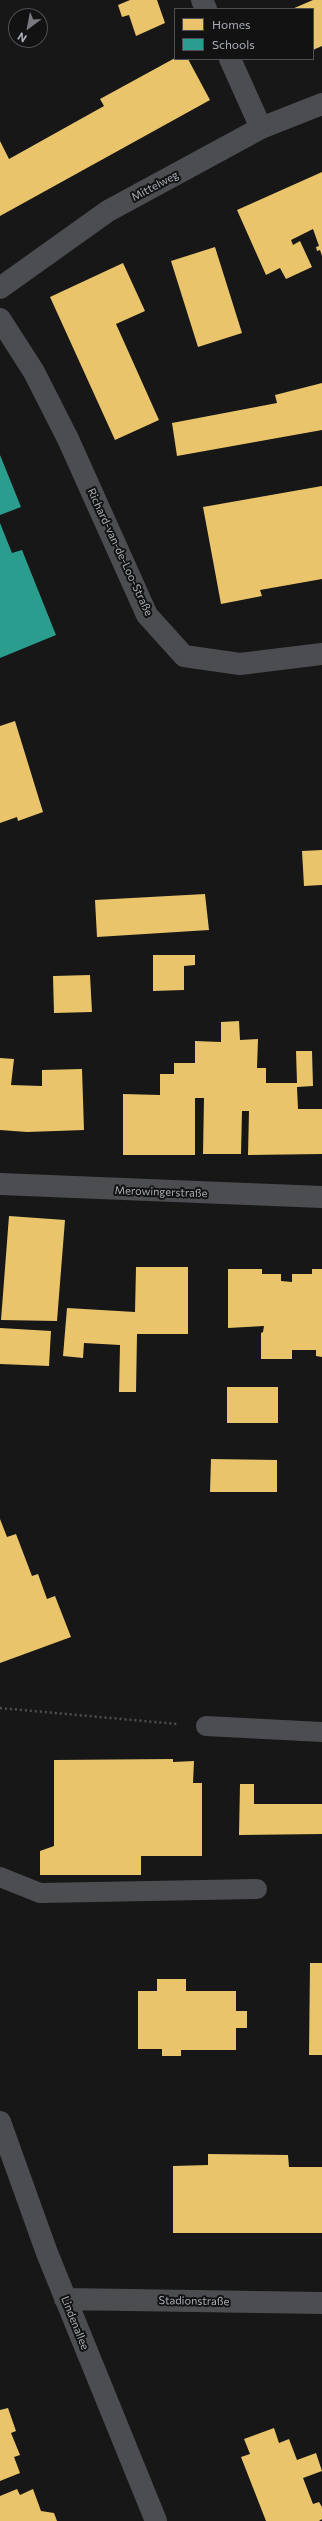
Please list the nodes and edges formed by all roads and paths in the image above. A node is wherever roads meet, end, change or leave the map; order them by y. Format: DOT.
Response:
graph roads {
  1 [pos="230,60"];
  2 [pos="322,104"];
  3 [pos="261,128"];
  4 [pos="0,288"];
  5 [pos="0,319"];
  6 [pos="322,654"];
  7 [pos="0,1184"];
  8 [pos="322,1197"];
  9 [pos="0,1708"];
  10 [pos="206,1726"];
  11 [pos="322,1732"];
  12 [pos="0,1877"];
  13 [pos="257,1889"];
  14 [pos="0,2122"];
  15 [pos="65,2299"];
  16 [pos="322,2303"];
  17 [pos="156,2521"];
  1 -- 3 [label="street"];
  2 -- 3 [label="street, Mittelweg"];
  3 -- 4 [label="street, Mittelweg"];
  5 -- 6 [label="street, Richard-van-de-Loo-Straße"];
  7 -- 8 [label="street, Merowingerstraße"];
  9 -- 10 [label="path"];
  10 -- 11 [label="lane"];
  12 -- 13 [label="lane"];
  14 -- 15 [label="street, Lindenallee"];
  15 -- 16 [label="street, Stadionstraße"];
  15 -- 17 [label="street, Lindenallee"];
}
